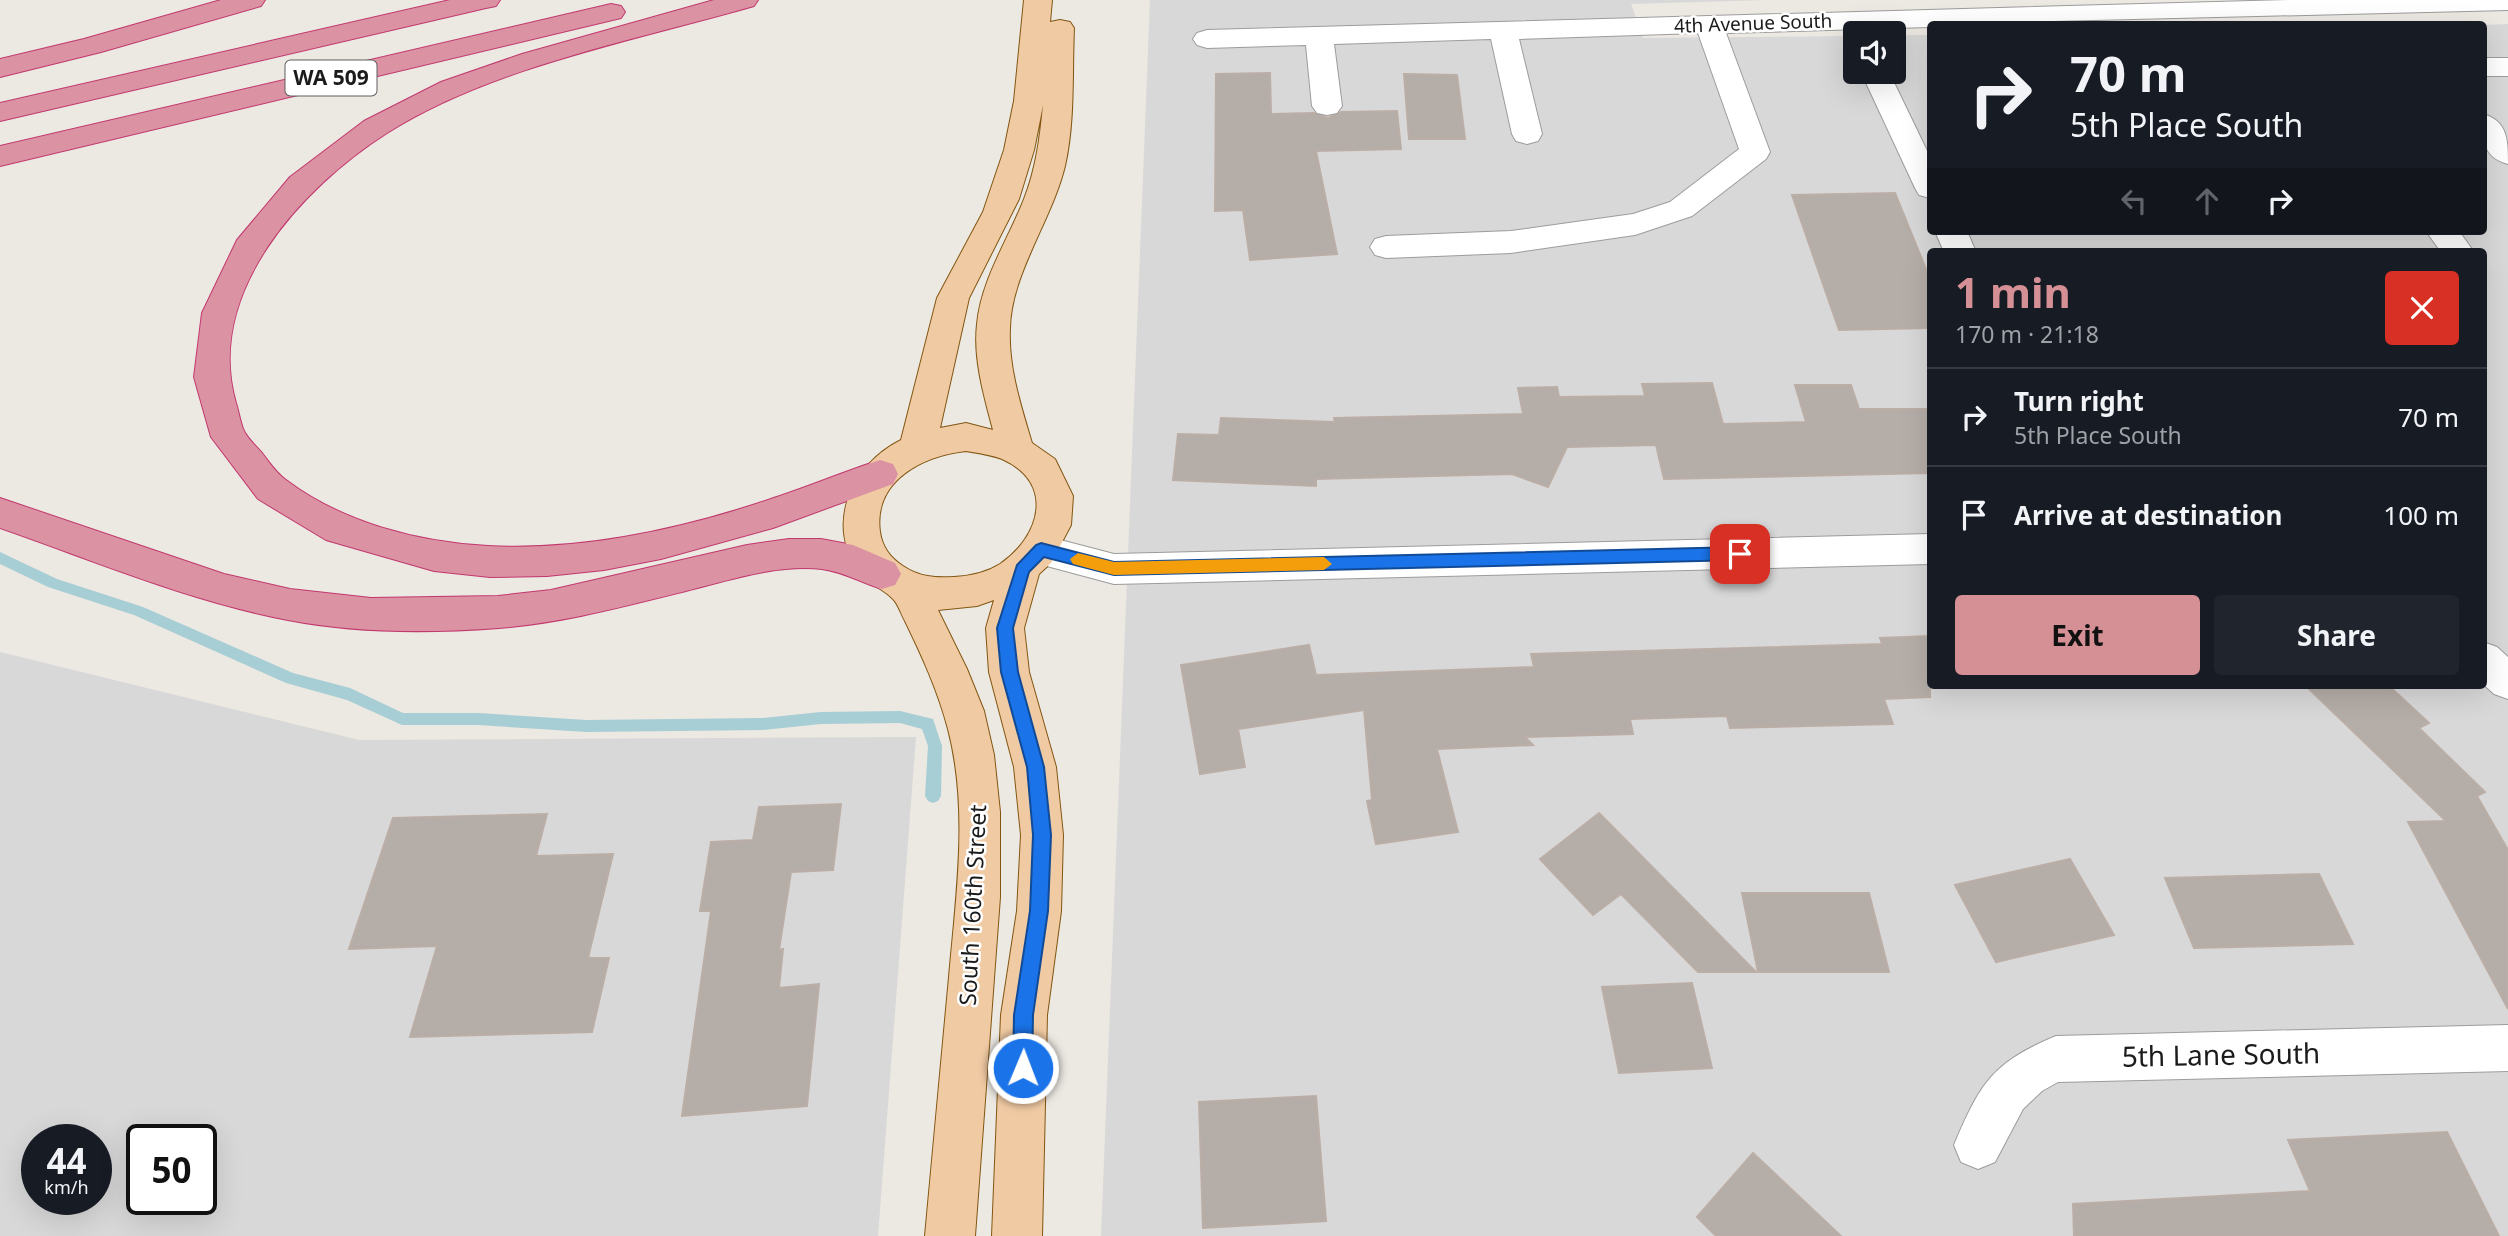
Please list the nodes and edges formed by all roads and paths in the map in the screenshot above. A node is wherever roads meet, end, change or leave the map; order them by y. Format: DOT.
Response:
graph roads {
  1 [pos="251,0"];
  2 [pos="486,0"];
  3 [pos="663,0"];
  4 [pos="744,0"];
  5 [pos="1050,2"];
  6 [pos="2455,2"];
  7 [pos="2508,2"];
  8 [pos="2175,5"];
  9 [pos="2281,16"];
  10 [pos="1849,18"];
  11 [pos="1709,24"];
  12 [pos="1503,30"];
  13 [pos="1319,36"];
  14 [pos="1207,39"];
  15 [pos="2487,67"];
  16 [pos="2508,67"];
  17 [pos="0,68"];
  18 [pos="1881,84"];
  19 [pos="1327,106"];
  20 [pos="0,112"];
  21 [pos="2487,128"];
  22 [pos="1527,134"];
  23 [pos="2508,154"];
  24 [pos="0,156"];
  25 [pos="1927,182"];
  26 [pos="1385,247"];
  27 [pos="1015,447"];
  28 [pos="916,448"];
  29 [pos="880,474"];
  30 [pos="0,513"];
  31 [pos="1927,549"];
  32 [pos="1032,559"];
  33 [pos="895,581"];
  34 [pos="2487,663"];
  35 [pos="2508,682"];
  36 [pos="2508,1048"];
  37 [pos="1978,1145"];
  38 [pos="950,1236"];
  39 [pos="1017,1236"];
  1 -- 17 [label="highway"];
  2 -- 20 [label="highway, WA 509"];
  3 -- 24 [label="highway, WA 509"];
  4 -- 29 [label="highway"];
  5 -- 27 [label="main road"];
  5 -- 28 [label="main road"];
  6 -- 7 [label="street, 4th Avenue South"];
  6 -- 9 [label="street, 4th Avenue South"];
  8 -- 9 [label="street, 4th Avenue South"];
  8 -- 10 [label="street, 4th Avenue South"];
  10 -- 11 [label="street, 4th Avenue South"];
  11 -- 12 [label="street, 4th Avenue South"];
  11 -- 26 [label="street"];
  12 -- 13 [label="street, 4th Avenue South"];
  12 -- 22 [label="street"];
  13 -- 14 [label="street, 4th Avenue South"];
  13 -- 19 [label="street"];
  15 -- 16 [label="street"];
  18 -- 25 [label="street"];
  21 -- 23 [label="street"];
  27 -- 28 [label="main road"];
  27 -- 32 [label="main road"];
  28 -- 29 [label="main road"];
  29 -- 33 [label="main road"];
  30 -- 33 [label="highway"];
  31 -- 32 [label="street"];
  32 -- 33 [label="main road"];
  32 -- 39 [label="main road"];
  33 -- 38 [label="main road, South 160th Street"];
  34 -- 35 [label="street"];
  36 -- 37 [label="street, 5th Lane South"];
}
